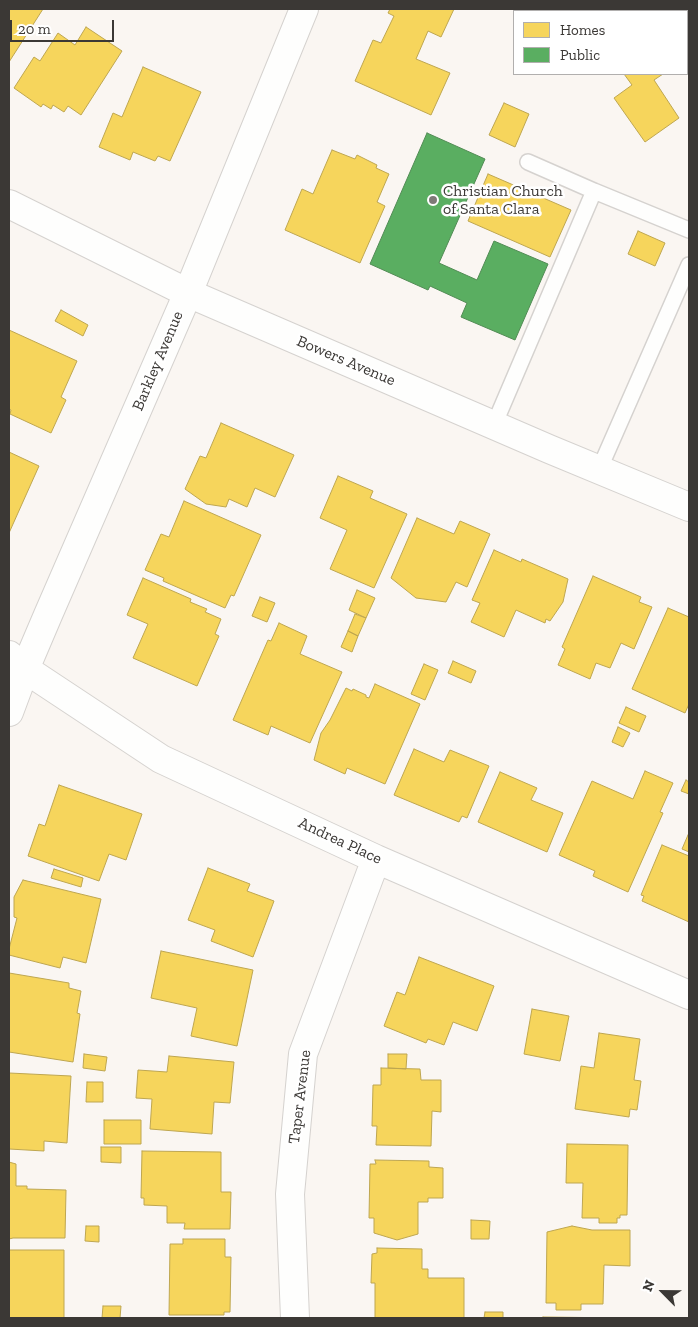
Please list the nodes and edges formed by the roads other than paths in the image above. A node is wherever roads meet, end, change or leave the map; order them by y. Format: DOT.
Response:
graph roads {
  1 [pos="304,9"];
  2 [pos="528,162"];
  3 [pos="594,191"];
  4 [pos="9,204"];
  5 [pos="689,230"];
  6 [pos="689,265"];
  7 [pos="188,292"];
  8 [pos="494,425"];
  9 [pos="599,470"];
  10 [pos="689,507"];
  11 [pos="17,662"];
  12 [pos="9,712"];
  13 [pos="376,858"];
  14 [pos="689,995"];
  15 [pos="294,1318"];
  1 -- 7 [label="street, Barkley Avenue"];
  2 -- 3 [label="lane"];
  3 -- 5 [label="lane"];
  3 -- 8 [label="lane"];
  4 -- 7 [label="street, Bowers Avenue"];
  6 -- 9 [label="lane"];
  7 -- 8 [label="street, Bowers Avenue"];
  7 -- 11 [label="street, Barkley Avenue"];
  8 -- 9 [label="street, Bowers Avenue"];
  9 -- 10 [label="street, Bowers Avenue"];
  11 -- 12 [label="street, Barkley Avenue"];
  11 -- 13 [label="street, Andrea Place"];
  13 -- 14 [label="street, Andrea Place"];
  13 -- 15 [label="street, Taper Avenue"];
}
